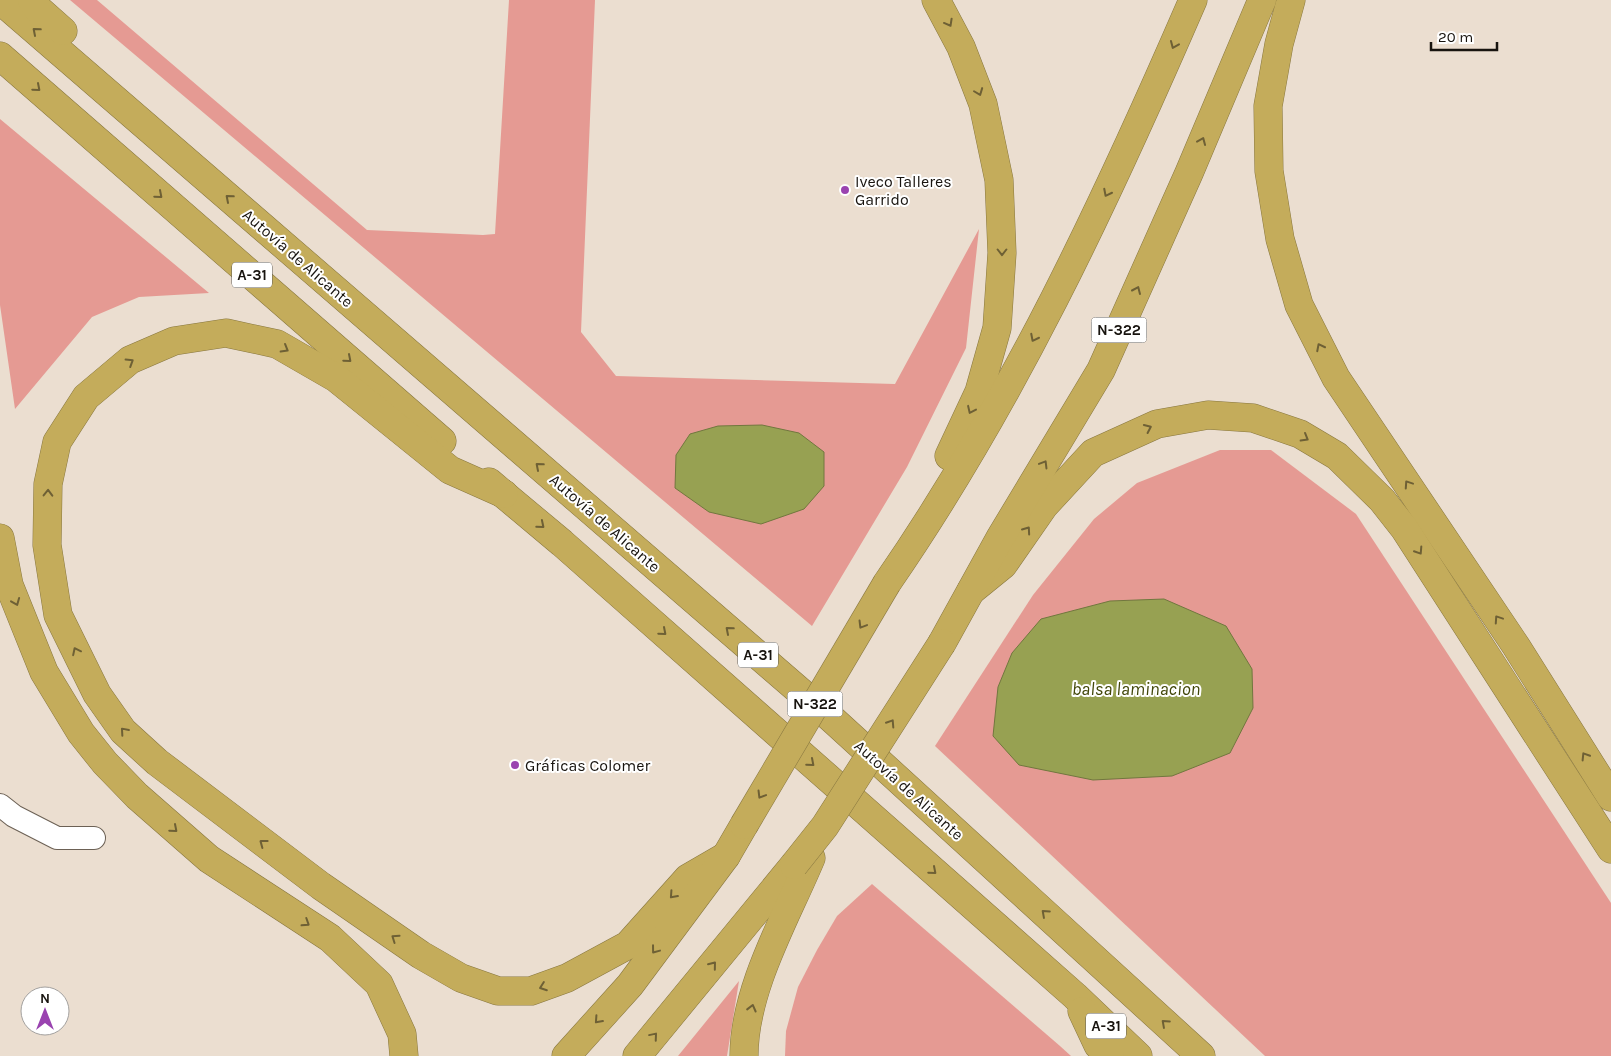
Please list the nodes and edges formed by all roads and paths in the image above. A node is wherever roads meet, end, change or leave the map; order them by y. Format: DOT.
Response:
graph roads {
  1 [pos="0,0"];
  2 [pos="32,0"];
  3 [pos="936,0"];
  4 [pos="1193,0"];
  5 [pos="1262,0"];
  6 [pos="1291,0"];
  7 [pos="0,56"];
  8 [pos="126,109"];
  9 [pos="504,494"];
  10 [pos="0,538"];
  11 [pos="906,556"];
  12 [pos="971,591"];
  13 [pos="1611,798"];
  14 [pos="0,806"];
  15 [pos="825,826"];
  16 [pos="94,838"];
  17 [pos="1611,849"];
  18 [pos="726,856"];
  19 [pos="1075,996"];
  20 [pos="404,1056"];
  21 [pos="566,1056"];
  22 [pos="637,1056"];
  23 [pos="744,1056"];
  24 [pos="1110,1056"];
  25 [pos="1138,1056"];
  26 [pos="1201,1056"];
  8 -- 1 [label="highway, Autovía de Alicante / A-31, one-way"];
  2 -- 8 [label="highway"];
  3 -- 11 [label="highway, one-way"];
  4 -- 11 [label="highway, N-322, one-way"];
  12 -- 5 [label="highway, N-322, one-way"];
  13 -- 6 [label="highway, one-way"];
  7 -- 9 [label="highway, A-31, one-way"];
  26 -- 8 [label="highway, Autovía de Alicante / A-31, one-way"];
  18 -- 9 [label="highway, one-way"];
  9 -- 19 [label="highway, A-31, one-way"];
  10 -- 20 [label="highway, one-way"];
  11 -- 18 [label="highway, N-322, one-way, bridge"];
  15 -- 12 [label="highway, N-322, one-way, bridge"];
  12 -- 17 [label="highway, one-way"];
  14 -- 16 [label="street"];
  22 -- 15 [label="highway, N-322, one-way, bridge"];
  23 -- 15 [label="highway, one-way"];
  18 -- 21 [label="highway, N-322, one-way"];
  19 -- 24 [label="highway"];
  19 -- 25 [label="highway, A-31"];
}
